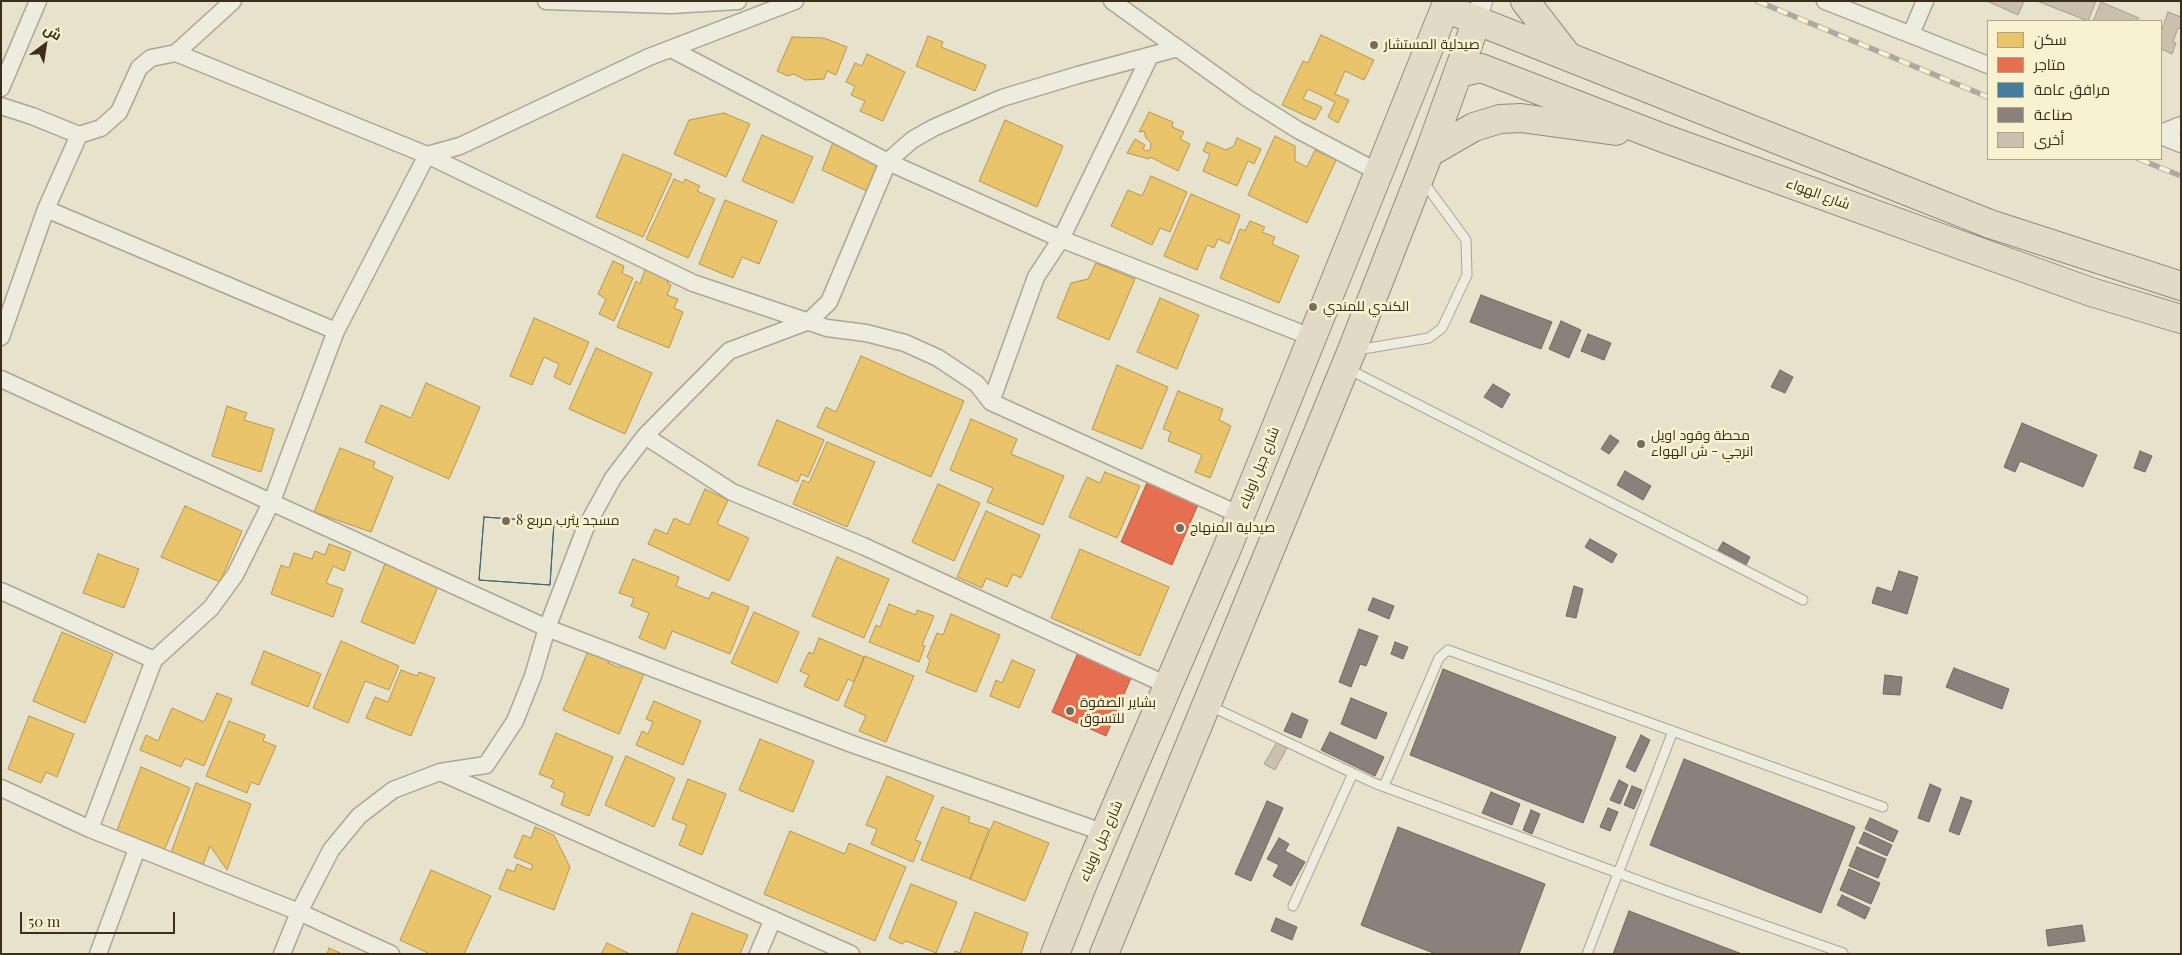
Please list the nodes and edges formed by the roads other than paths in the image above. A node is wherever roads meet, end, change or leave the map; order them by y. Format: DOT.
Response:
graph roads {
  1 [pos="38,1"];
  2 [pos="233,1"];
  3 [pos="546,1"];
  4 [pos="738,1"];
  5 [pos="795,1"];
  6 [pos="1112,1"];
  7 [pos="1525,1"];
  8 [pos="1825,1"];
  9 [pos="1925,1"];
  10 [pos="1446,4"];
  11 [pos="1479,10"];
  12 [pos="1911,34"];
  13 [pos="671,48"];
  14 [pos="1178,48"];
  15 [pos="176,53"];
  16 [pos="1567,55"];
  17 [pos="1150,56"];
  18 [pos="1425,57"];
  19 [pos="1987,66"];
  20 [pos="1458,73"];
  21 [pos="1,88"];
  22 [pos="1,106"];
  23 [pos="2181,125"];
  24 [pos="2162,134"];
  25 [pos="2162,134"];
  26 [pos="79,135"];
  27 [pos="1663,138"];
  28 [pos="2181,144"];
  29 [pos="426,155"];
  30 [pos="888,162"];
  31 [pos="1424,165"];
  32 [pos="1378,172"];
  33 [pos="46,209"];
  34 [pos="1062,239"];
  35 [pos="2181,286"];
  36 [pos="2181,319"];
  37 [pos="809,321"];
  38 [pos="336,331"];
  39 [pos="1,337"];
  40 [pos="1312,337"];
  41 [pos="1349,359"];
  42 [pos="1,378"];
  43 [pos="991,402"];
  44 [pos="646,436"];
  45 [pos="272,501"];
  46 [pos="1240,515"];
  47 [pos="1,591"];
  48 [pos="1803,600"];
  49 [pos="547,628"];
  50 [pos="154,660"];
  51 [pos="1169,686"];
  52 [pos="1208,705"];
  53 [pos="1673,731"];
  54 [pos="440,772"];
  55 [pos="1353,773"];
  56 [pos="1384,786"];
  57 [pos="1,788"];
  58 [pos="1883,807"];
  59 [pos="90,829"];
  60 [pos="1105,833"];
  61 [pos="137,849"];
  62 [pos="1618,873"];
  63 [pos="1292,906"];
  64 [pos="299,912"];
  65 [pos="773,919"];
  66 [pos="98,954"];
  67 [pos="282,954"];
  68 [pos="391,954"];
  69 [pos="758,954"];
  70 [pos="851,954"];
  71 [pos="1055,954"];
  72 [pos="1105,954"];
  73 [pos="1587,954"];
  74 [pos="1843,954"];
  1 -- 21 [label="street"];
  2 -- 15 [label="street"];
  3 -- 4 [label="street"];
  5 -- 13 [label="street"];
  6 -- 14 [label="street"];
  7 -- 16 [label="highway"];
  8 -- 12 [label="street"];
  9 -- 12 [label="street"];
  10 -- 11 [label="highway"];
  10 -- 18 [label="highway, شارع جبل اولياء"];
  11 -- 16 [label="highway"];
  11 -- 20 [label="highway"];
  12 -- 19 [label="street"];
  13 -- 29 [label="street"];
  13 -- 30 [label="street"];
  14 -- 17 [label="street"];
  14 -- 32 [label="street"];
  15 -- 26 [label="street"];
  15 -- 29 [label="street"];
  16 -- 35 [label="highway"];
  17 -- 30 [label="street"];
  17 -- 34 [label="street"];
  18 -- 20 [label="highway"];
  18 -- 32 [label="highway, شارع جبل اولياء"];
  20 -- 27 [label="highway, شارع الهواء"];
  20 -- 31 [label="highway"];
  22 -- 26 [label="street"];
  23 -- 24 [label="street"];
  25 -- 28 [label="street"];
  26 -- 33 [label="street"];
  27 -- 31 [label="highway"];
  27 -- 36 [label="highway, شارع الهواء"];
  29 -- 37 [label="street"];
  29 -- 38 [label="street"];
  30 -- 34 [label="street"];
  30 -- 37 [label="street"];
  31 -- 41 [label="highway"];
  31 -- 41 [label="lane"];
  32 -- 40 [label="highway, شارع جبل اولياء"];
  33 -- 38 [label="street"];
  33 -- 39 [label="street"];
  34 -- 40 [label="street"];
  34 -- 43 [label="street"];
  37 -- 43 [label="street"];
  37 -- 44 [label="street"];
  38 -- 45 [label="street"];
  40 -- 46 [label="highway, شارع جبل اولياء"];
  41 -- 48 [label="lane"];
  41 -- 52 [label="highway"];
  42 -- 45 [label="street"];
  43 -- 46 [label="street"];
  44 -- 49 [label="street"];
  44 -- 51 [label="street"];
  45 -- 49 [label="street"];
  45 -- 50 [label="street"];
  46 -- 51 [label="highway, شارع جبل اولياء"];
  47 -- 50 [label="street"];
  49 -- 54 [label="street"];
  49 -- 60 [label="street"];
  50 -- 59 [label="street"];
  51 -- 60 [label="highway, شارع جبل اولياء"];
  52 -- 55 [label="lane"];
  52 -- 72 [label="highway"];
  53 -- 56 [label="lane"];
  53 -- 58 [label="lane"];
  53 -- 62 [label="lane"];
  54 -- 64 [label="street"];
  54 -- 65 [label="street"];
  55 -- 56 [label="lane"];
  55 -- 63 [label="lane"];
  56 -- 62 [label="lane"];
  57 -- 59 [label="street"];
  59 -- 61 [label="street"];
  60 -- 71 [label="highway, شارع جبل اولياء"];
  61 -- 64 [label="street"];
  61 -- 66 [label="street"];
  62 -- 73 [label="lane"];
  62 -- 74 [label="lane"];
  64 -- 67 [label="street"];
  64 -- 68 [label="street"];
  65 -- 69 [label="street"];
  65 -- 70 [label="street"];
}
